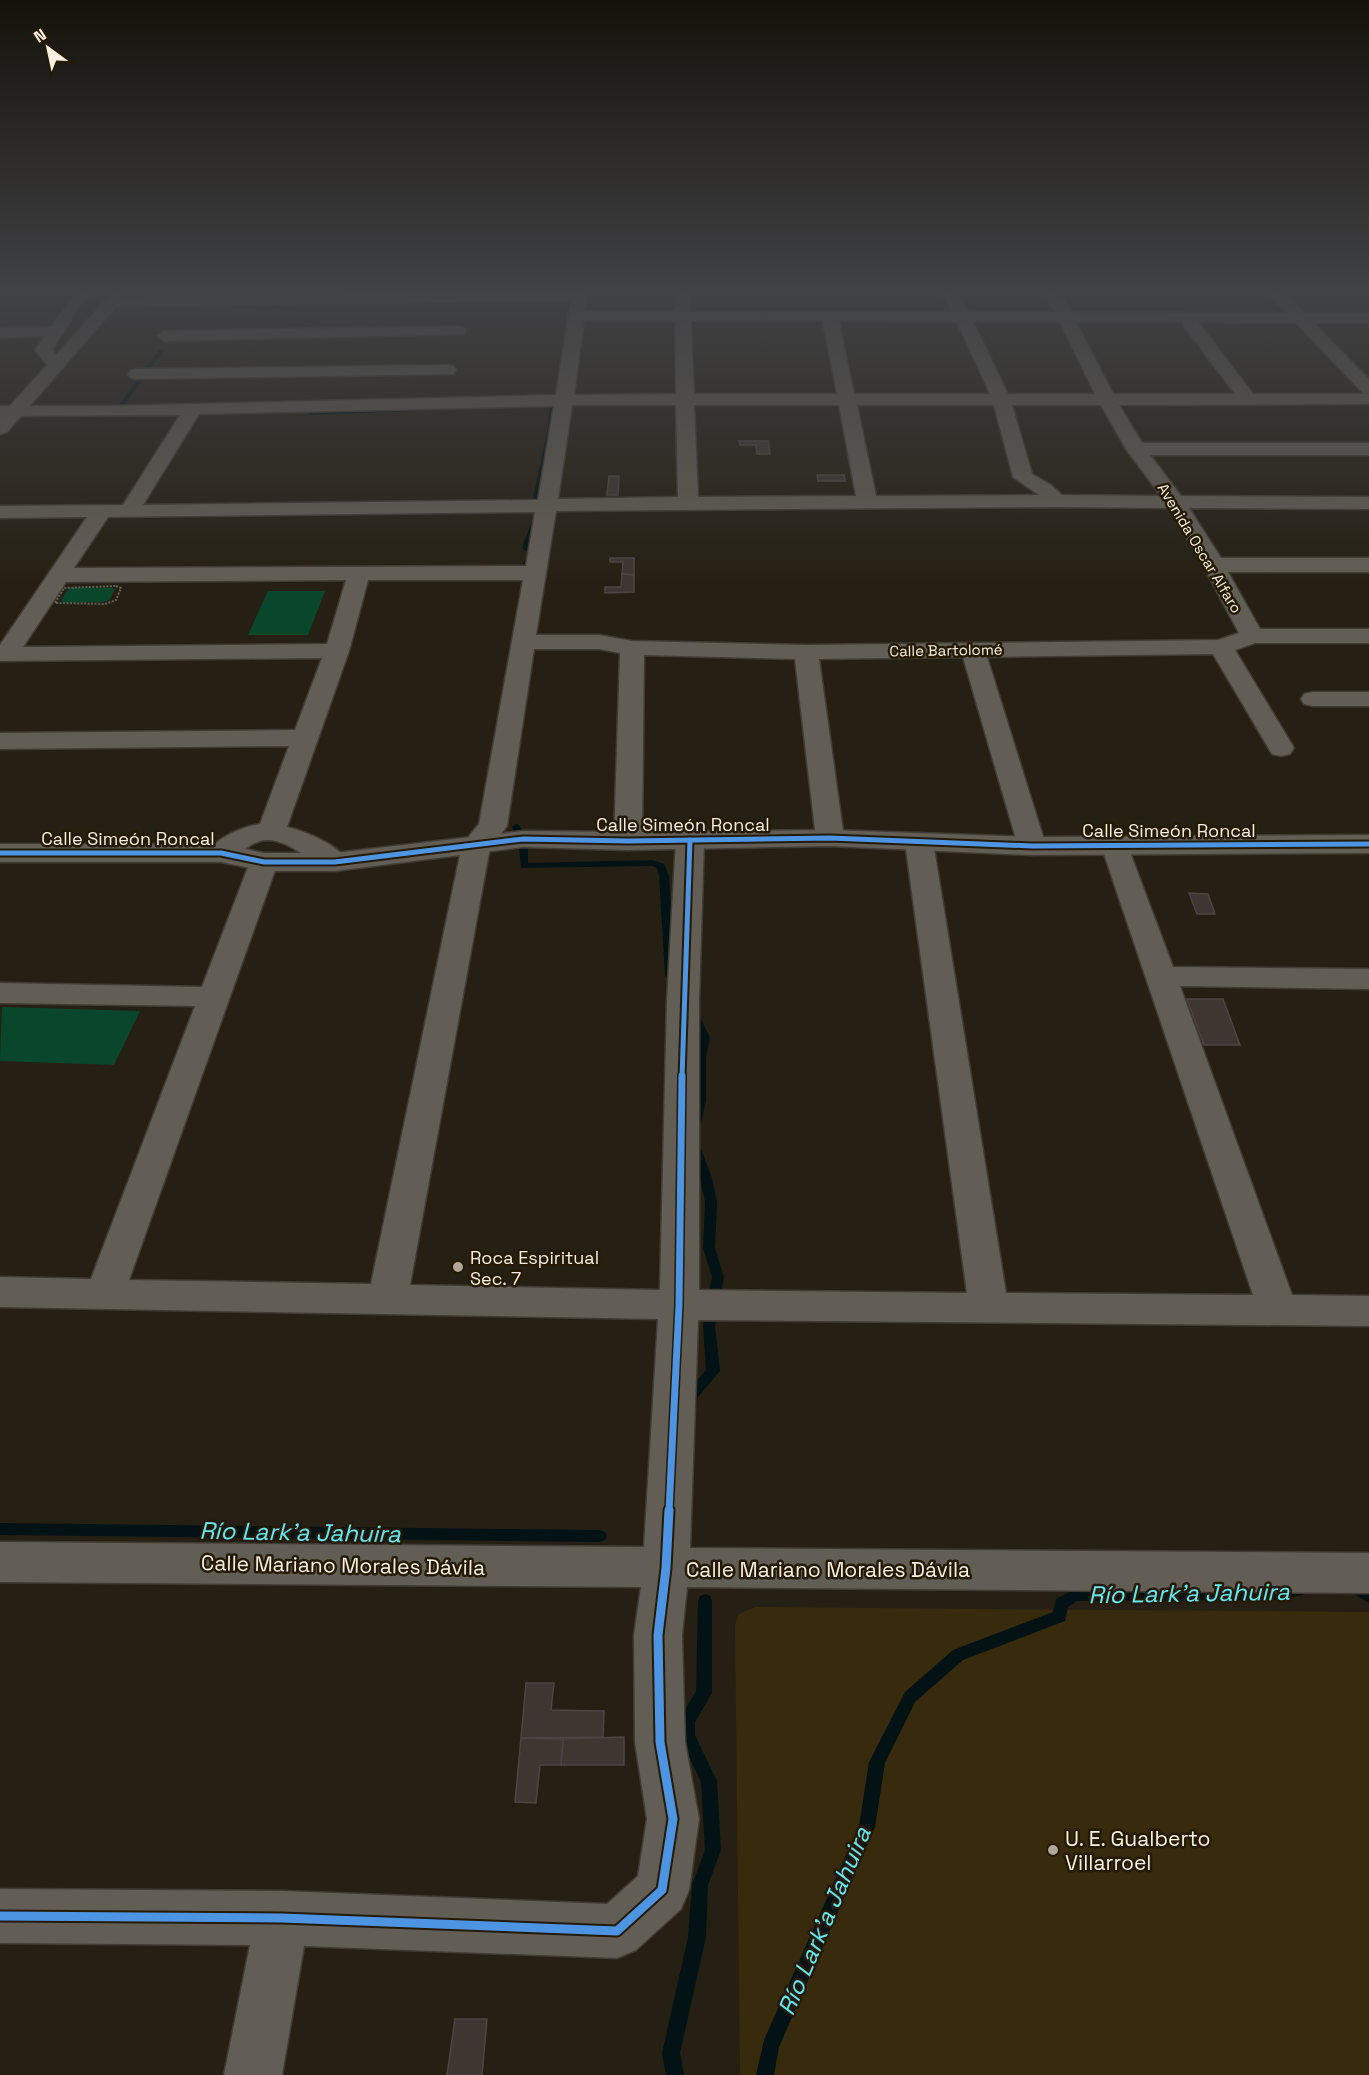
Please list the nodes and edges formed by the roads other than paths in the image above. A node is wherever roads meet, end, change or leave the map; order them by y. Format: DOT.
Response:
graph roads {
  1 [pos="29,390"];
  2 [pos="125,390"];
  3 [pos="441,390"];
  4 [pos="565,390"];
  5 [pos="686,390"];
  6 [pos="845,390"];
  7 [pos="997,390"];
  8 [pos="1102,390"];
  9 [pos="1241,390"];
  10 [pos="1001,399"];
  11 [pos="1369,399"];
  12 [pos="563,400"];
  13 [pos="686,400"];
  14 [pos="847,400"];
  15 [pos="1107,400"];
  16 [pos="1249,400"];
  17 [pos="437,402"];
  18 [pos="193,409"];
  19 [pos="110,411"];
  20 [pos="6,412"];
  21 [pos="0,428"];
  22 [pos="1136,449"];
  23 [pos="1369,449"];
  24 [pos="1057,501"];
  25 [pos="1175,501"];
  26 [pos="867,502"];
  27 [pos="688,503"];
  28 [pos="1369,503"];
  29 [pos="546,505"];
  30 [pos="102,511"];
  31 [pos="129,511"];
  32 [pos="0,512"];
  33 [pos="1214,565"];
  34 [pos="1369,565"];
  35 [pos="537,573"];
  36 [pos="359,574"];
  37 [pos="60,575"];
  38 [pos="1252,636"];
  39 [pos="1369,636"];
  40 [pos="522,642"];
  41 [pos="1221,647"];
  42 [pos="632,648"];
  43 [pos="973,650"];
  44 [pos="337,651"];
  45 [pos="806,652"];
  46 [pos="3,654"];
  47 [pos="1313,699"];
  48 [pos="1369,699"];
  49 [pos="303,738"];
  50 [pos="0,741"];
  51 [pos="1281,748"];
  52 [pos="830,838"];
  53 [pos="690,840"];
  54 [pos="628,841"];
  55 [pos="919,842"];
  56 [pos="1369,843"];
  57 [pos="476,845"];
  58 [pos="1115,845"];
  59 [pos="1032,846"];
  60 [pos="267,847"];
  61 [pos="0,853"];
  62 [pos="1161,976"];
  63 [pos="1369,979"];
  64 [pos="0,993"];
  65 [pos="215,997"];
  66 [pos="0,1292"];
  67 [pos="105,1293"];
  68 [pos="388,1298"];
  69 [pos="679,1305"];
  70 [pos="989,1307"];
  71 [pos="1278,1311"];
  72 [pos="1369,1311"];
  73 [pos="0,1562"];
  74 [pos="666,1568"];
  75 [pos="1369,1573"];
  76 [pos="0,1916"];
  77 [pos="282,1918"];
  78 [pos="253,2075"];
  1 -- 20 [label="street"];
  2 -- 19 [label="street"];
  3 -- 17 [label="street"];
  4 -- 12 [label="street"];
  5 -- 13 [label="street"];
  6 -- 14 [label="street"];
  7 -- 10 [label="street"];
  8 -- 15 [label="street, Avenida Oscar Alfaro"];
  9 -- 16 [label="street"];
  10 -- 14 [label="street"];
  10 -- 15 [label="street"];
  10 -- 24 [label="street"];
  11 -- 16 [label="street"];
  12 -- 13 [label="street"];
  12 -- 17 [label="street"];
  12 -- 29 [label="street"];
  13 -- 14 [label="street"];
  13 -- 27 [label="street"];
  14 -- 26 [label="street"];
  15 -- 16 [label="street"];
  15 -- 22 [label="street, Avenida Oscar Alfaro"];
  17 -- 18 [label="street"];
  18 -- 19 [label="street"];
  18 -- 31 [label="street"];
  19 -- 20 [label="street"];
  20 -- 21 [label="street"];
  22 -- 23 [label="street"];
  22 -- 25 [label="street, Avenida Oscar Alfaro"];
  24 -- 25 [label="street"];
  24 -- 26 [label="street"];
  25 -- 28 [label="street"];
  25 -- 33 [label="street, Avenida Oscar Alfaro"];
  26 -- 27 [label="street"];
  27 -- 29 [label="street"];
  29 -- 31 [label="street"];
  29 -- 35 [label="street"];
  30 -- 31 [label="street"];
  30 -- 32 [label="street"];
  30 -- 37 [label="street"];
  33 -- 34 [label="street"];
  33 -- 38 [label="street, Avenida Oscar Alfaro"];
  35 -- 36 [label="street"];
  35 -- 40 [label="street"];
  36 -- 37 [label="street"];
  36 -- 44 [label="street"];
  37 -- 46 [label="street"];
  38 -- 39 [label="street, Calle Bartolomé"];
  38 -- 41 [label="street, Calle Bartolomé"];
  40 -- 42 [label="street, Calle Bartolomé"];
  40 -- 57 [label="street"];
  41 -- 43 [label="street, Calle Bartolomé"];
  41 -- 51 [label="street"];
  42 -- 45 [label="street, Calle Bartolomé"];
  42 -- 54 [label="street"];
  43 -- 45 [label="street, Calle Bartolomé"];
  43 -- 59 [label="street"];
  44 -- 46 [label="street"];
  44 -- 49 [label="street"];
  45 -- 52 [label="street"];
  47 -- 48 [label="street"];
  49 -- 50 [label="street"];
  49 -- 60 [label="street"];
  52 -- 53 [label="street, Calle Simeón Roncal"];
  52 -- 55 [label="street, Calle Simeón Roncal"];
  53 -- 54 [label="street, Calle Simeón Roncal"];
  53 -- 69 [label="street"];
  54 -- 57 [label="street, Calle Simeón Roncal"];
  55 -- 59 [label="street, Calle Simeón Roncal"];
  55 -- 70 [label="street"];
  56 -- 58 [label="street, Calle Simeón Roncal"];
  57 -- 60 [label="street, Calle Simeón Roncal"];
  57 -- 68 [label="street"];
  58 -- 59 [label="street, Calle Simeón Roncal"];
  58 -- 62 [label="street"];
  60 -- 61 [label="street, Calle Simeón Roncal"];
  60 -- 65 [label="street"];
  62 -- 63 [label="street"];
  62 -- 71 [label="street"];
  64 -- 65 [label="street"];
  65 -- 67 [label="street"];
  66 -- 67 [label="street"];
  67 -- 68 [label="street"];
  68 -- 69 [label="street"];
  69 -- 70 [label="street"];
  69 -- 74 [label="street"];
  70 -- 71 [label="street"];
  71 -- 72 [label="street"];
  73 -- 74 [label="street, Calle Mariano Morales Dávila"];
  74 -- 75 [label="street, Calle Mariano Morales Dávila"];
  74 -- 77 [label="street"];
  76 -- 77 [label="street"];
  77 -- 78 [label="street"];
}
